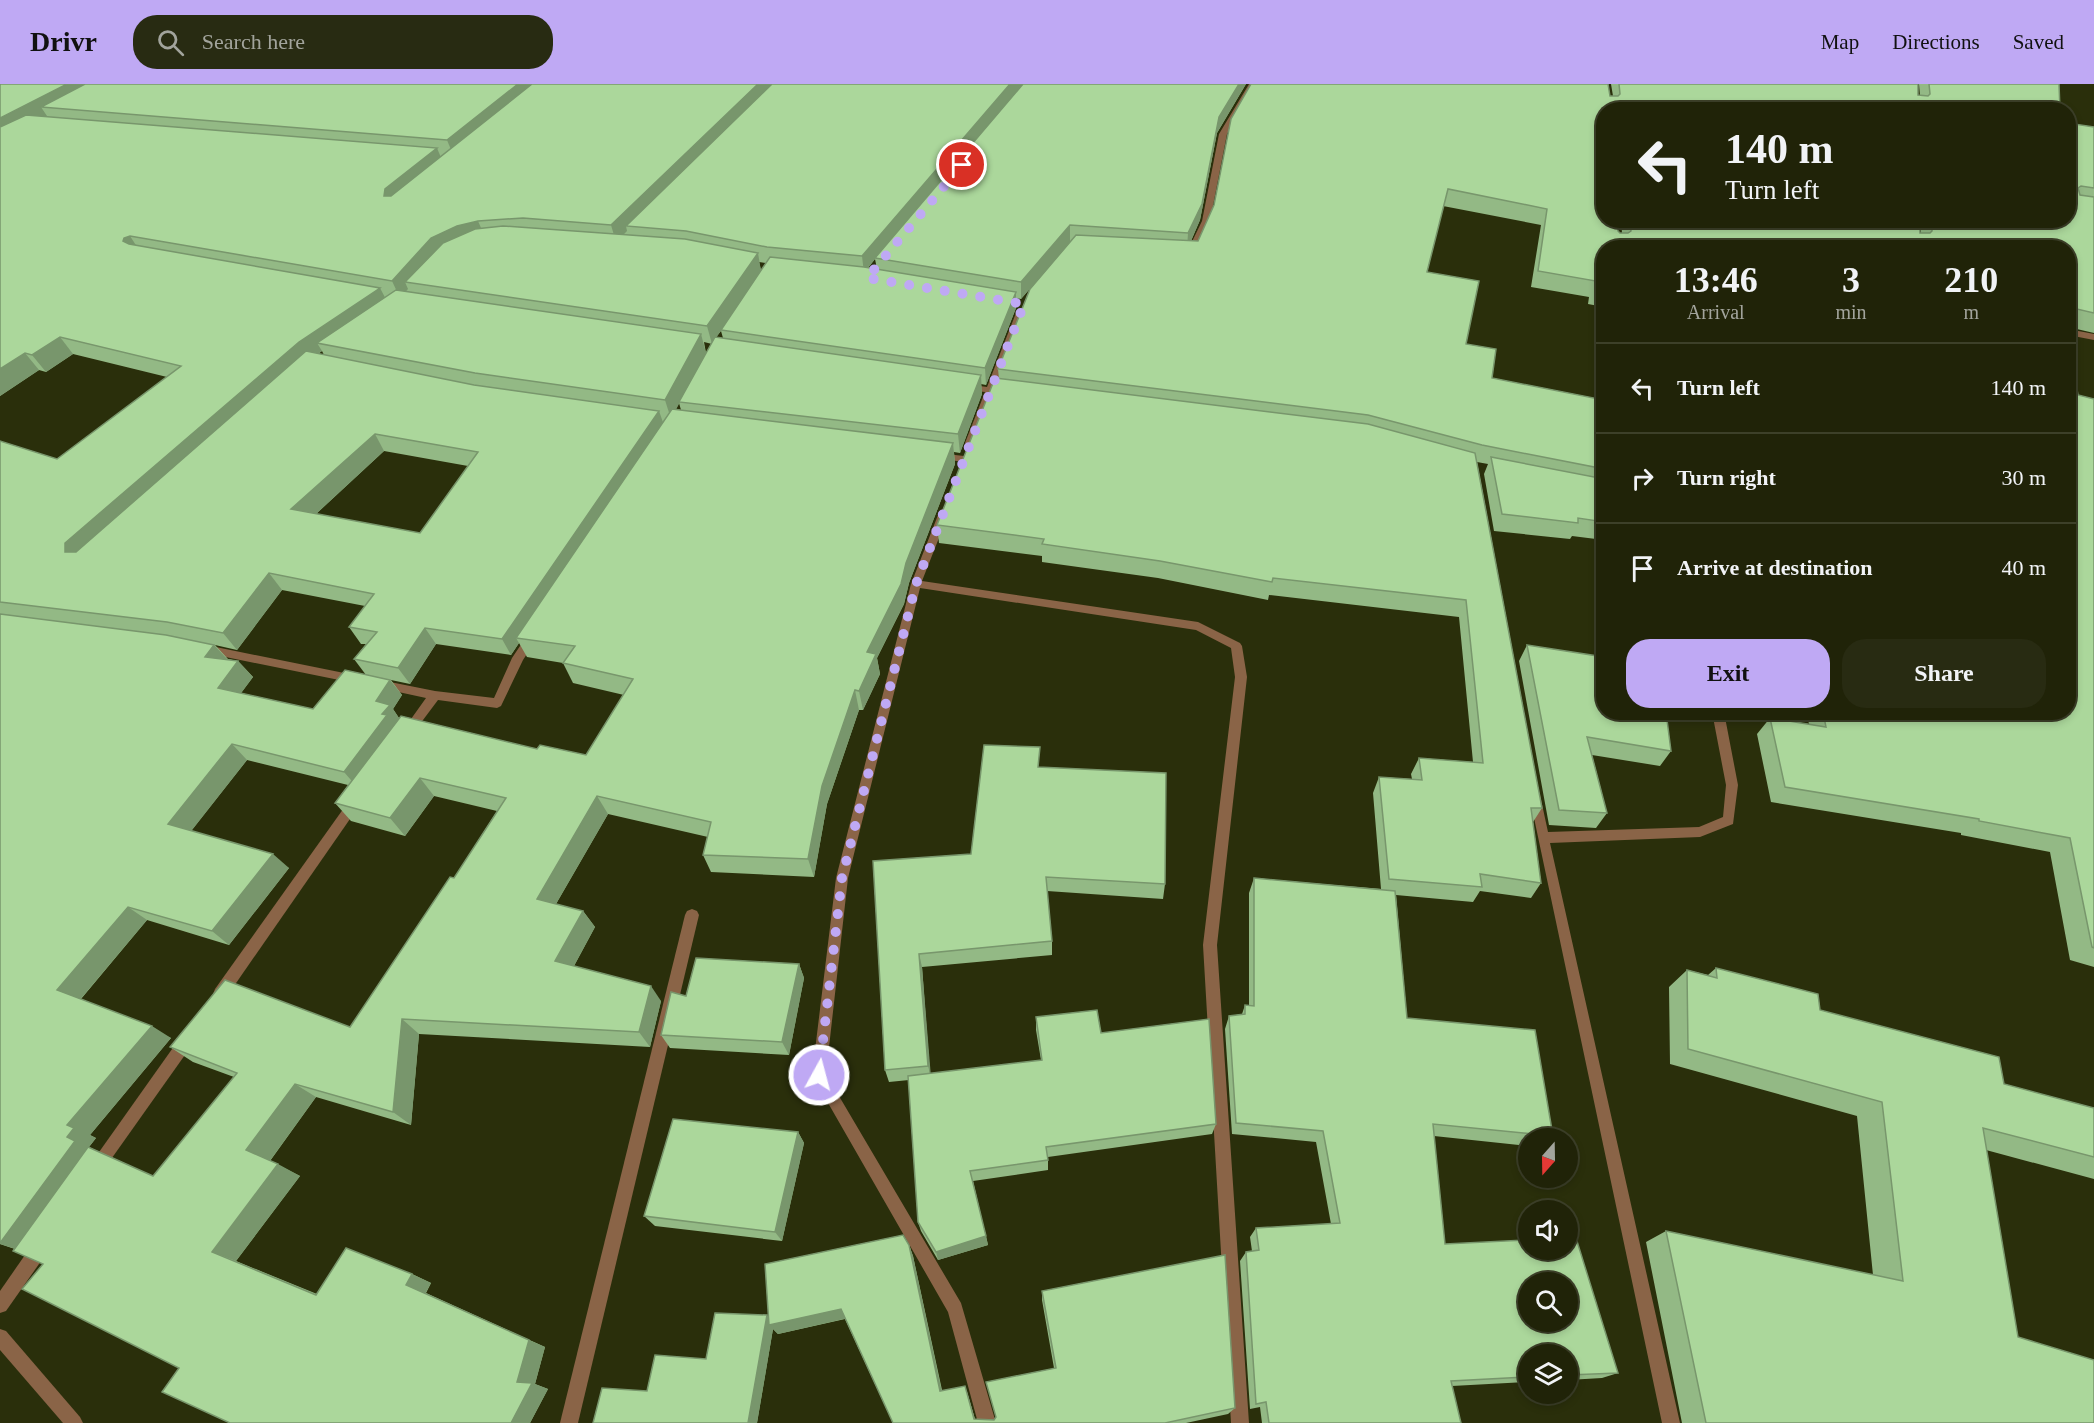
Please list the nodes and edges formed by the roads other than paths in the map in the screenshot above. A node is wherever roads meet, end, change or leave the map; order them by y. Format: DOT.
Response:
graph roads {
  1 [pos="1252,84"];
  2 [pos="1180,254"];
  3 [pos="1013,302"];
  4 [pos="2076,334"];
  5 [pos="2094,337"];
  6 [pos="955,385"];
  7 [pos="989,390"];
  8 [pos="1012,393"];
  9 [pos="929,455"];
  10 [pos="948,501"];
  11 [pos="916,584"];
  12 [pos="538,629"];
  13 [pos="194,647"];
  14 [pos="435,695"];
  15 [pos="1720,720"];
  16 [pos="399,743"];
  17 [pos="364,791"];
  18 [pos="1534,792"];
  19 [pos="1543,838"];
  20 [pos="692,915"];
  21 [pos="212,1004"];
  22 [pos="199,1023"];
  23 [pos="89,1179"];
  24 [pos="48,1237"];
  25 [pos="0,1305"];
  26 [pos="0,1337"];
  27 [pos="74,1423"];
  28 [pos="569,1423"];
  29 [pos="987,1423"];
  30 [pos="1240,1423"];
  31 [pos="1671,1423"];
  1 -- 2 [label="street"];
  3 -- 7 [label="street"];
  4 -- 5 [label="street"];
  6 -- 7 [label="street"];
  7 -- 8 [label="street"];
  7 -- 9 [label="street"];
  10 -- 11 [label="street"];
  11 -- 29 [label="street"];
  11 -- 30 [label="street"];
  12 -- 14 [label="street"];
  13 -- 14 [label="street"];
  14 -- 16 [label="street"];
  15 -- 19 [label="street"];
  17 -- 21 [label="street"];
  18 -- 19 [label="street"];
  19 -- 31 [label="street"];
  20 -- 28 [label="street"];
  22 -- 23 [label="street"];
  24 -- 25 [label="street"];
  26 -- 27 [label="street"];
}
